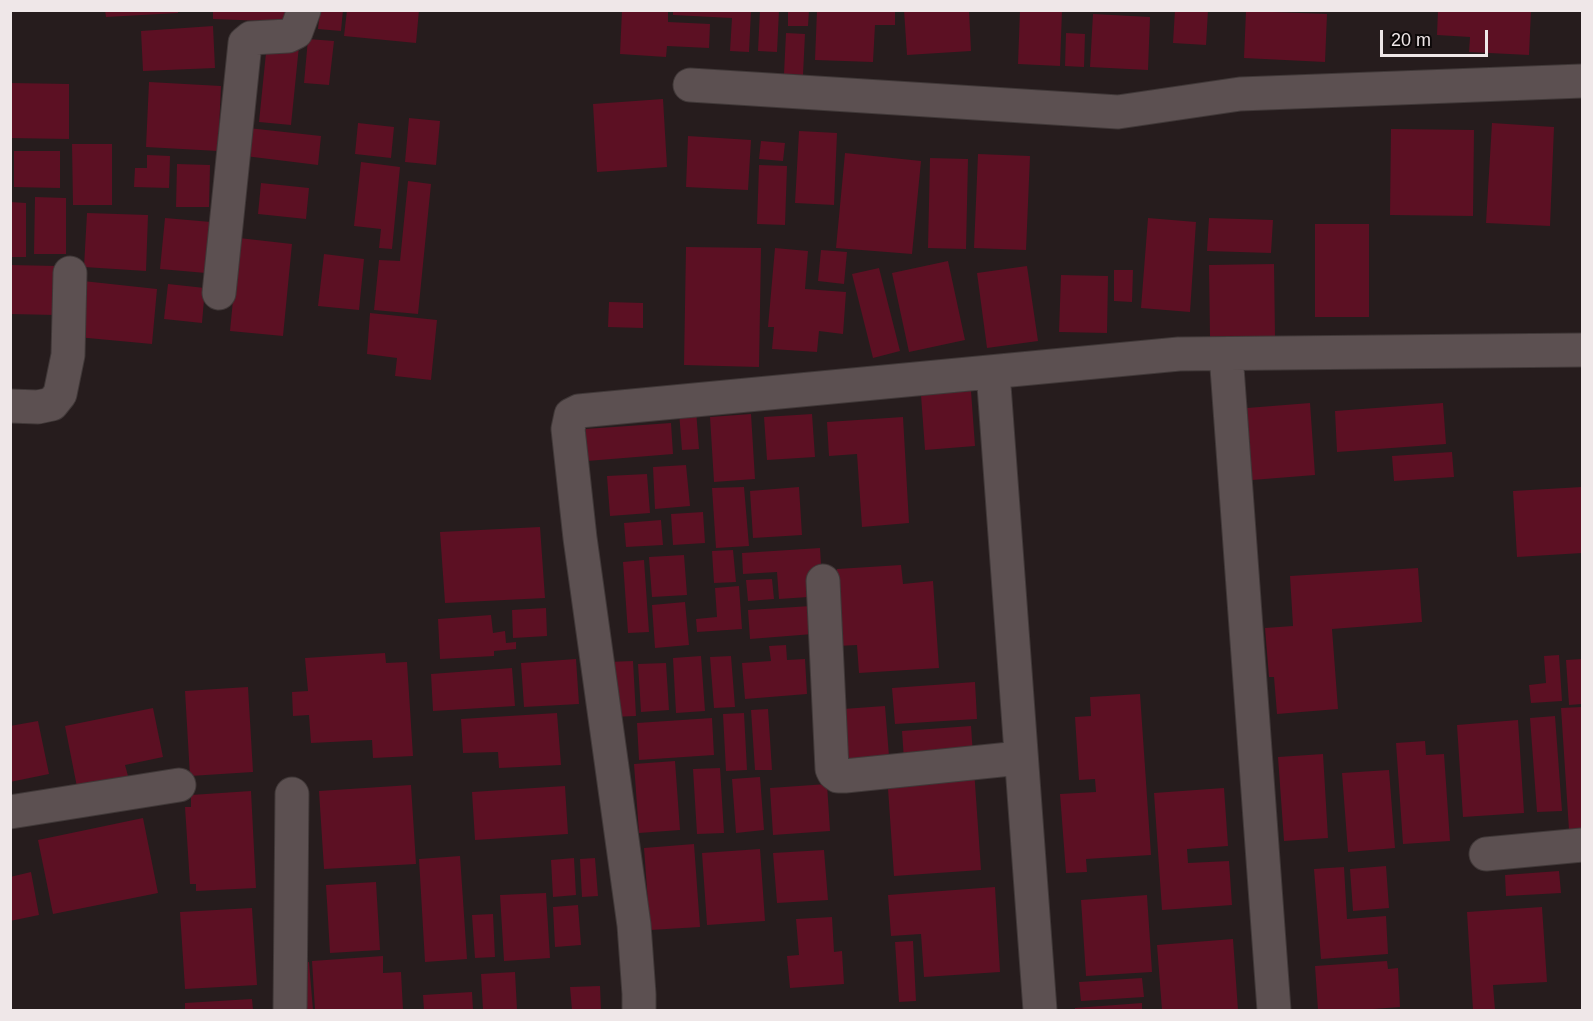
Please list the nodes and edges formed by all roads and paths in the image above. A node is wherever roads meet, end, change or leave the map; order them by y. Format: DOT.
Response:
graph roads {
  1 [pos="304,10"];
  2 [pos="1582,81"];
  3 [pos="690,85"];
  4 [pos="70,273"];
  5 [pos="219,293"];
  6 [pos="1582,350"];
  7 [pos="1227,354"];
  8 [pos="993,372"];
  9 [pos="10,406"];
  10 [pos="823,581"];
  11 [pos="1020,758"];
  12 [pos="179,785"];
  13 [pos="292,794"];
  14 [pos="10,812"];
  15 [pos="1582,845"];
  16 [pos="1486,854"];
  17 [pos="290,1011"];
  18 [pos="639,1011"];
  19 [pos="1040,1011"];
  20 [pos="1274,1011"];
  1 -- 5 [label="street"];
  2 -- 3 [label="street"];
  4 -- 9 [label="street"];
  6 -- 7 [label="street"];
  7 -- 8 [label="street"];
  7 -- 20 [label="street"];
  8 -- 11 [label="street"];
  8 -- 18 [label="street"];
  10 -- 11 [label="street"];
  11 -- 19 [label="street"];
  12 -- 14 [label="street"];
  13 -- 17 [label="street"];
  15 -- 16 [label="street"];
}
